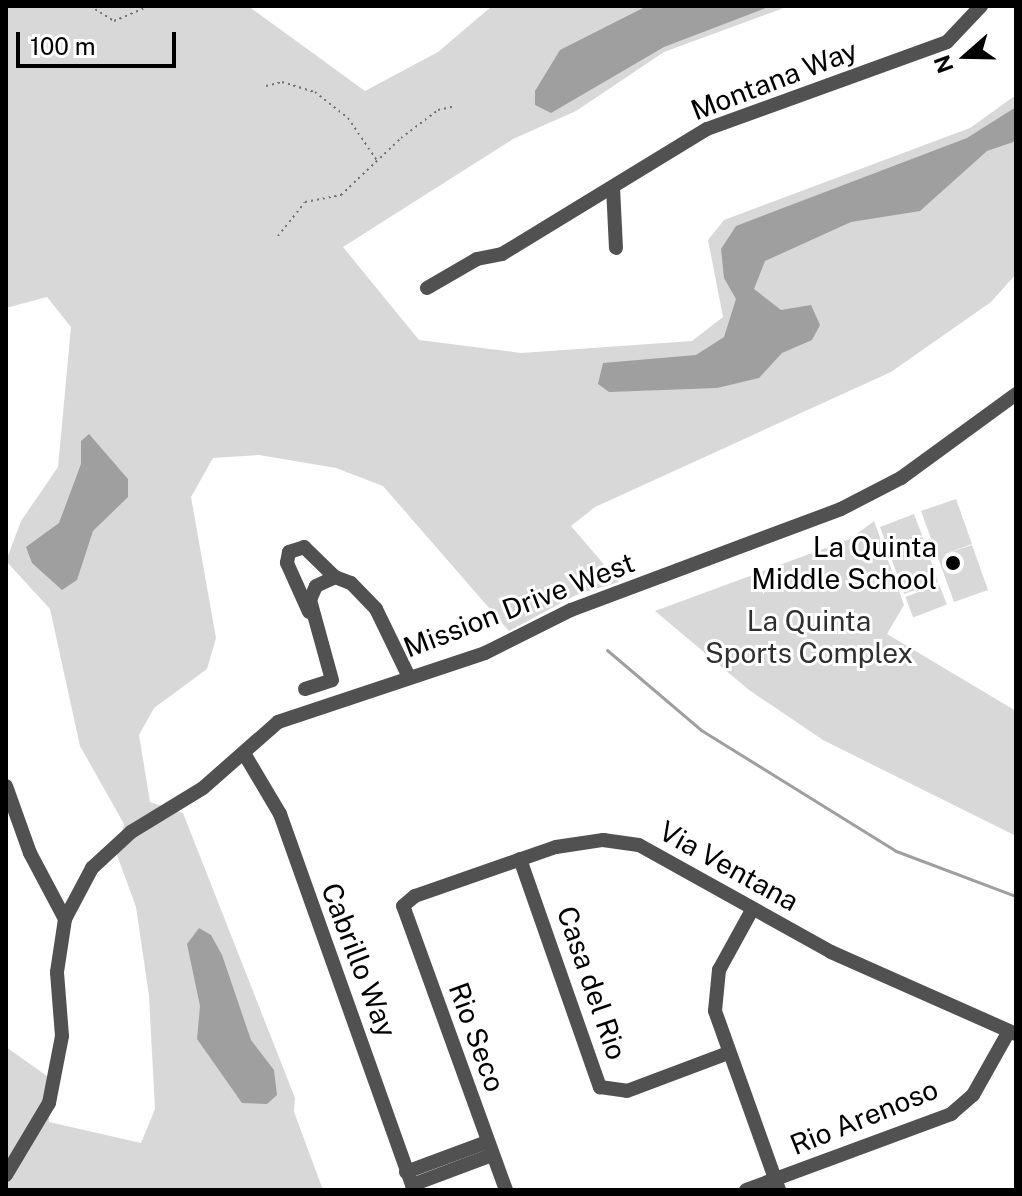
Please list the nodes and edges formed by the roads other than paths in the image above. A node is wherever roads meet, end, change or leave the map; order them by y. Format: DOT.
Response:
graph roads {
  1 [pos="981,6"];
  2 [pos="613,187"];
  3 [pos="616,248"];
  4 [pos="427,288"];
  5 [pos="1016,394"];
  6 [pos="335,577"];
  7 [pos="311,616"];
  8 [pos="409,677"];
  9 [pos="305,689"];
  10 [pos="245,755"];
  11 [pos="6,786"];
  12 [pos="520,859"];
  13 [pos="406,902"];
  14 [pos="752,910"];
  15 [pos="65,919"];
  16 [pos="1013,1032"];
  17 [pos="728,1053"];
  18 [pos="490,1148"];
  19 [pos="6,1175"];
  20 [pos="411,1182"];
  21 [pos="777,1185"];
  22 [pos="506,1190"];
  23 [pos="746,1190"];
  1 -- 2 [label="street, Montana Way"];
  2 -- 3 [label="street"];
  2 -- 4 [label="street, Montana Way"];
  5 -- 8 [label="street, Mission Drive West"];
  6 -- 7 [label="street"];
  6 -- 7 [label="street"];
  6 -- 8 [label="street"];
  7 -- 9 [label="street"];
  8 -- 10 [label="street, Mission Drive West"];
  10 -- 15 [label="street, Mission Drive West"];
  10 -- 20 [label="street, Cabrillo Way"];
  11 -- 15 [label="street"];
  12 -- 13 [label="street, Via Ventana"];
  12 -- 14 [label="street, Via Ventana"];
  12 -- 17 [label="street, Casa del Rio"];
  13 -- 18 [label="street, Rio Seco"];
  14 -- 16 [label="street, Via Ventana"];
  14 -- 17 [label="street"];
  15 -- 19 [label="street, Mission Drive West"];
  16 -- 21 [label="street, Rio Arenoso"];
  17 -- 21 [label="street"];
  18 -- 20 [label="street"];
  18 -- 22 [label="street, Rio Seco"];
  21 -- 23 [label="street, Rio Arenoso"];
}
